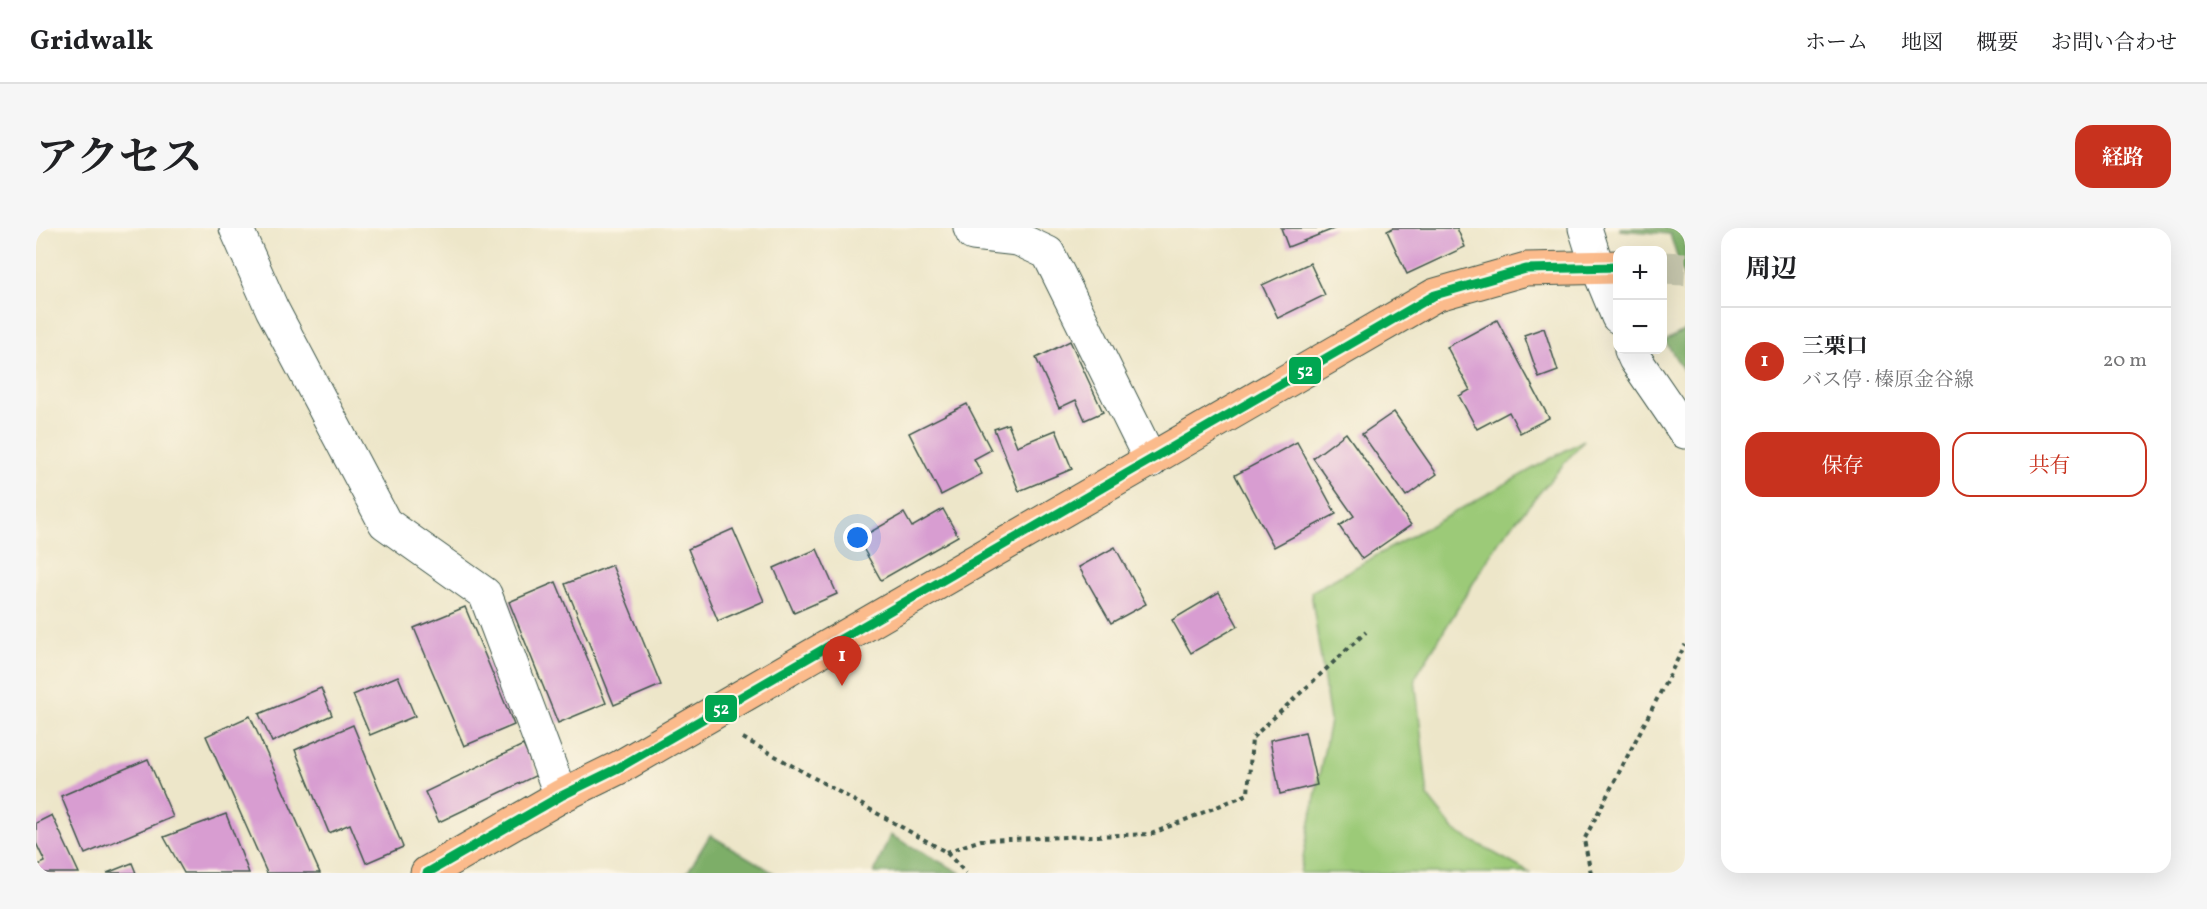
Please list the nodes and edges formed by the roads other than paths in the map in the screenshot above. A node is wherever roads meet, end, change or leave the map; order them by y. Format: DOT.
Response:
graph roads {
  1 [pos="236,228"];
  2 [pos="970,228"];
  3 [pos="1585,228"];
  4 [pos="1607,266"];
  5 [pos="1614,300"];
  6 [pos="1633,354"];
  7 [pos="1685,432"];
  8 [pos="1150,461"];
  9 [pos="561,796"];
  10 [pos="427,873"];
  1 -- 9 [label="street"];
  2 -- 8 [label="street"];
  3 -- 4 [label="street"];
  4 -- 5 [label="street"];
  4 -- 8 [label="main road"];
  6 -- 7 [label="street"];
  8 -- 9 [label="main road"];
  9 -- 10 [label="main road"];
}
